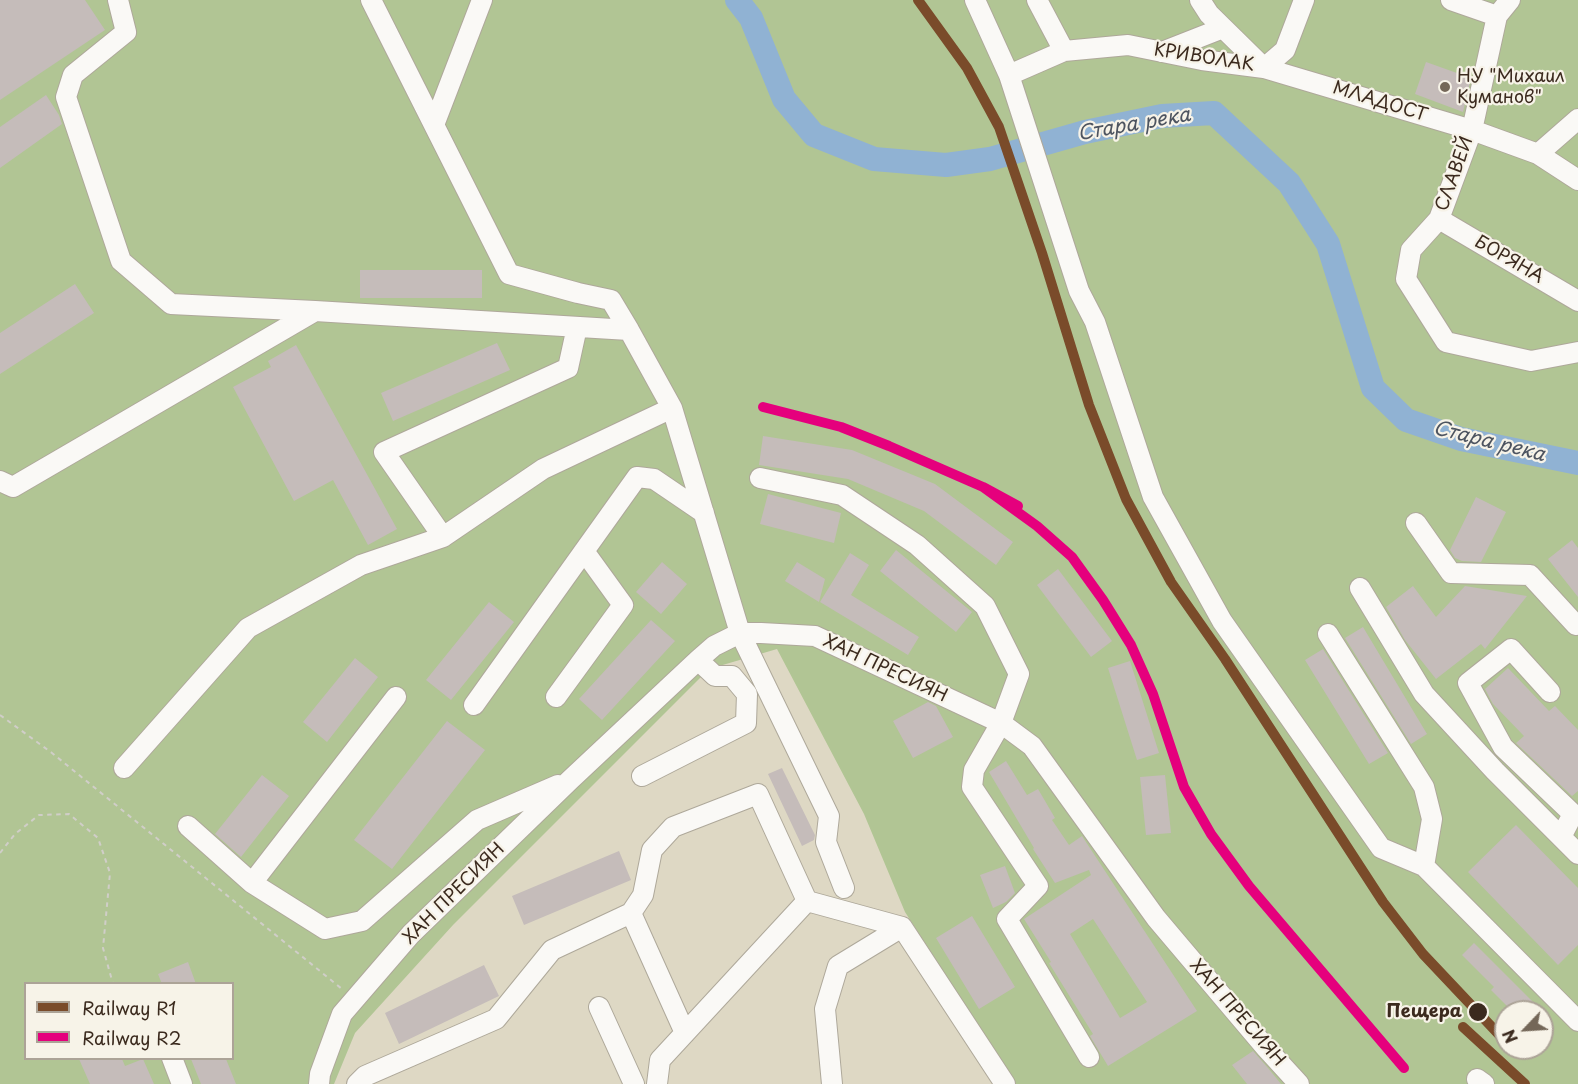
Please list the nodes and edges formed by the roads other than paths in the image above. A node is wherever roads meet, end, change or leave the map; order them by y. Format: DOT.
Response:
graph roads {
  1 [pos="118,0"];
  2 [pos="371,0"];
  3 [pos="482,0"];
  4 [pos="975,0"];
  5 [pos="1037,0"];
  6 [pos="1200,0"];
  7 [pos="1304,0"];
  8 [pos="1451,0"];
  9 [pos="1510,0"];
  10 [pos="1492,8"];
  11 [pos="1224,28"];
  12 [pos="1064,51"];
  13 [pos="1162,52"];
  14 [pos="1264,68"];
  15 [pos="1009,75"];
  16 [pos="1578,119"];
  17 [pos="434,125"];
  18 [pos="1472,129"];
  19 [pos="1538,154"];
  20 [pos="1578,180"];
  21 [pos="1439,219"];
  22 [pos="1578,301"];
  23 [pos="315,311"];
  24 [pos="577,327"];
  25 [pos="629,330"];
  26 [pos="1578,352"];
  27 [pos="672,408"];
  28 [pos="760,478"];
  29 [pos="0,482"];
  30 [pos="704,513"];
  31 [pos="1416,523"];
  32 [pos="443,537"];
  33 [pos="584,550"];
  34 [pos="1360,588"];
  35 [pos="1578,624"];
  36 [pos="741,633"];
  37 [pos="1328,634"];
  38 [pos="698,660"];
  39 [pos="1550,692"];
  40 [pos="396,697"];
  41 [pos="556,697"];
  42 [pos="474,705"];
  43 [pos="1001,723"];
  44 [pos="124,768"];
  45 [pos="642,776"];
  46 [pos="570,780"];
  47 [pos="1576,812"];
  48 [pos="188,826"];
  49 [pos="1561,837"];
  50 [pos="1578,854"];
  51 [pos="1424,866"];
  52 [pos="252,883"];
  53 [pos="844,888"];
  54 [pos="807,901"];
  55 [pos="631,913"];
  56 [pos="902,927"];
  57 [pos="599,1007"];
  58 [pos="1578,1022"];
  59 [pos="685,1033"];
  60 [pos="1089,1058"];
  61 [pos="172,1060"];
  62 [pos="182,1084"];
  63 [pos="320,1084"];
  64 [pos="357,1084"];
  65 [pos="634,1084"];
  66 [pos="657,1084"];
  67 [pos="832,1084"];
  68 [pos="1005,1084"];
  69 [pos="1299,1084"];
  1 -- 23 [label="street"];
  2 -- 17 [label="street"];
  3 -- 17 [label="street"];
  4 -- 15 [label="street"];
  5 -- 12 [label="street"];
  6 -- 11 [label="street, МЛАДОСТ"];
  7 -- 14 [label="street, КРИВОЛАК"];
  8 -- 10 [label="street"];
  9 -- 10 [label="street, СЛАВЕЙ"];
  10 -- 18 [label="street, СЛАВЕЙ"];
  11 -- 13 [label="street"];
  11 -- 14 [label="street, МЛАДОСТ"];
  12 -- 13 [label="street, КРИВОЛАК"];
  12 -- 15 [label="street"];
  13 -- 14 [label="street, КРИВОЛАК"];
  14 -- 18 [label="street, МЛАДОСТ"];
  15 -- 51 [label="street"];
  16 -- 19 [label="street"];
  17 -- 25 [label="street"];
  18 -- 19 [label="street, МЛАДОСТ"];
  18 -- 21 [label="street, СЛАВЕЙ"];
  19 -- 20 [label="street, МЛАДОСТ"];
  21 -- 22 [label="street, БОРЯНА"];
  21 -- 26 [label="street, СЛАВЕЙ"];
  23 -- 24 [label="street"];
  23 -- 29 [label="street"];
  24 -- 25 [label="street"];
  24 -- 32 [label="street"];
  25 -- 27 [label="street"];
  27 -- 30 [label="street"];
  27 -- 32 [label="street"];
  28 -- 43 [label="street"];
  30 -- 33 [label="street"];
  30 -- 36 [label="street"];
  31 -- 35 [label="street"];
  32 -- 44 [label="street"];
  33 -- 41 [label="street"];
  33 -- 42 [label="street"];
  34 -- 49 [label="street"];
  36 -- 38 [label="street, ХАН ПРЕСИЯН"];
  36 -- 43 [label="street, ХАН ПРЕСИЯН"];
  36 -- 53 [label="street"];
  37 -- 51 [label="street"];
  38 -- 45 [label="street"];
  38 -- 46 [label="street, ХАН ПРЕСИЯН"];
  39 -- 47 [label="street"];
  40 -- 52 [label="street"];
  43 -- 60 [label="street"];
  43 -- 69 [label="street, ХАН ПРЕСИЯН"];
  46 -- 52 [label="street"];
  46 -- 63 [label="street, ХАН ПРЕСИЯН"];
  47 -- 49 [label="street"];
  48 -- 52 [label="street"];
  49 -- 50 [label="street"];
  51 -- 58 [label="street"];
  54 -- 55 [label="street"];
  54 -- 56 [label="street"];
  54 -- 59 [label="street"];
  55 -- 59 [label="street"];
  55 -- 64 [label="street"];
  56 -- 67 [label="street"];
  56 -- 68 [label="street"];
  57 -- 65 [label="street"];
  59 -- 66 [label="street"];
  61 -- 62 [label="street"];
}
